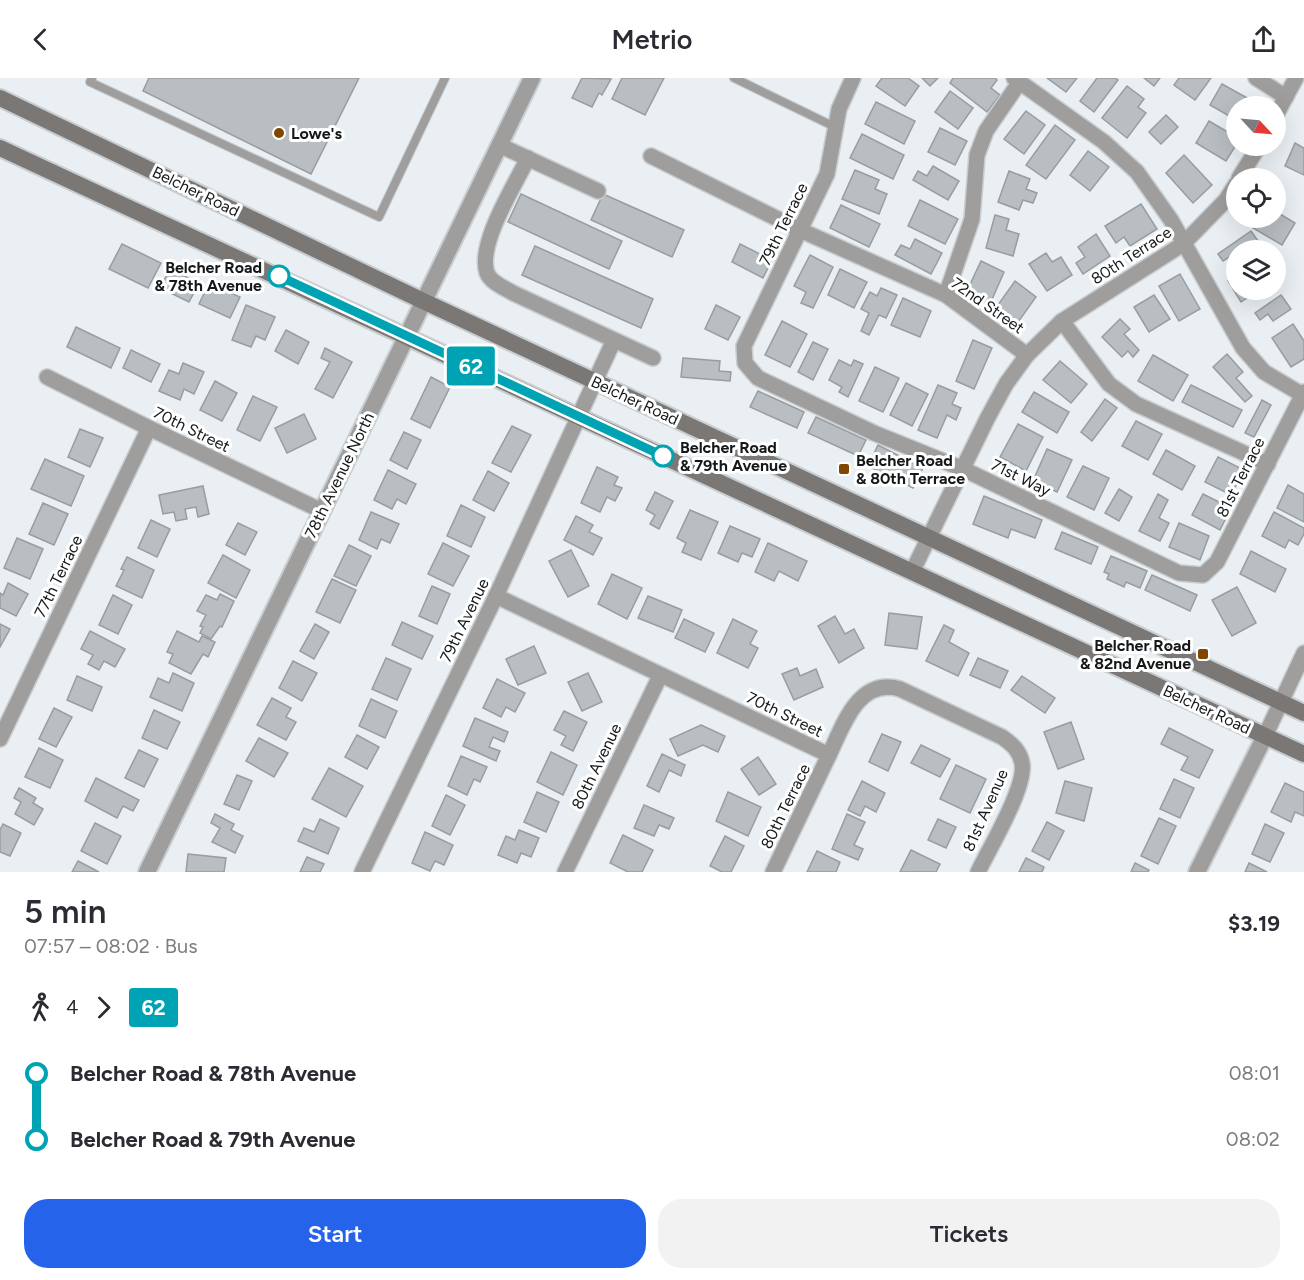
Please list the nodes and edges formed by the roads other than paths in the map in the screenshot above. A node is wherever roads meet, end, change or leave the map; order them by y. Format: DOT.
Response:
graph roads {
  1 [pos="92,78"];
  2 [pos="445,78"];
  3 [pos="532,78"];
  4 [pos="734,78"];
  5 [pos="853,78"];
  6 [pos="1256,78"];
  7 [pos="1296,78"];
  8 [pos="1016,80"];
  9 [pos="1283,96"];
  10 [pos="0,98"];
  11 [pos="1286,98"];
  12 [pos="836,128"];
  13 [pos="499,145"];
  14 [pos="0,148"];
  15 [pos="651,156"];
  16 [pos="528,158"];
  17 [pos="598,191"];
  18 [pos="1226,200"];
  19 [pos="800,230"];
  20 [pos="1183,244"];
  21 [pos="946,295"];
  22 [pos="423,301"];
  23 [pos="1062,321"];
  24 [pos="406,335"];
  25 [pos="614,340"];
  26 [pos="1027,355"];
  27 [pos="653,358"];
  28 [pos="47,377"];
  29 [pos="758,378"];
  30 [pos="594,381"];
  31 [pos="1303,393"];
  32 [pos="578,416"];
  33 [pos="149,428"];
  34 [pos="1268,464"];
  35 [pos="963,469"];
  36 [pos="322,511"];
  37 [pos="928,538"];
  38 [pos="912,572"];
  39 [pos="1203,575"];
  40 [pos="496,596"];
  41 [pos="1304,653"];
  42 [pos="660,676"];
  43 [pos="1280,702"];
  44 [pos="1304,712"];
  45 [pos="1265,736"];
  46 [pos="0,739"];
  47 [pos="1304,754"];
  48 [pos="829,755"];
  49 [pos="1022,763"];
  50 [pos="147,872"];
  51 [pos="362,872"];
  52 [pos="565,872"];
  53 [pos="773,872"];
  54 [pos="978,872"];
  55 [pos="1197,872"];
  1 -- 2 [label="lane"];
  3 -- 13 [label="street, 78th Avenue North"];
  4 -- 12 [label="lane"];
  5 -- 12 [label="street, 79th Terrace"];
  6 -- 9 [label="street"];
  7 -- 11 [label="street"];
  8 -- 20 [label="street"];
  8 -- 21 [label="street"];
  10 -- 22 [label="main road, Belcher Road"];
  12 -- 19 [label="street, 79th Terrace"];
  13 -- 16 [label="street"];
  13 -- 22 [label="street, 78th Avenue North"];
  14 -- 24 [label="main road, Belcher Road"];
  15 -- 19 [label="street, 72nd Street"];
  16 -- 17 [label="street"];
  16 -- 25 [label="street"];
  18 -- 20 [label="street, 80th Terrace"];
  19 -- 21 [label="street, 72nd Street"];
  19 -- 29 [label="street, 79th Terrace"];
  20 -- 23 [label="street, 80th Terrace"];
  20 -- 31 [label="street"];
  21 -- 26 [label="street, 72nd Street"];
  22 -- 24 [label="street, 78th Avenue North"];
  22 -- 30 [label="main road, Belcher Road"];
  23 -- 26 [label="street, 72nd Street"];
  23 -- 34 [label="street"];
  24 -- 32 [label="main road, Belcher Road"];
  24 -- 36 [label="street, 78th Avenue North"];
  25 -- 27 [label="street"];
  25 -- 30 [label="street, 79th Avenue"];
  26 -- 35 [label="street"];
  28 -- 33 [label="street, 70th Street"];
  29 -- 35 [label="street, 71st Way"];
  30 -- 32 [label="street, 79th Avenue"];
  30 -- 37 [label="main road, Belcher Road"];
  31 -- 34 [label="street, 81st Terrace"];
  32 -- 38 [label="main road, Belcher Road"];
  32 -- 40 [label="street, 79th Avenue"];
  33 -- 36 [label="street, 70th Street"];
  33 -- 46 [label="street, 77th Terrace"];
  34 -- 39 [label="street, 81st Terrace"];
  35 -- 37 [label="street"];
  35 -- 39 [label="street, 71st Way"];
  36 -- 50 [label="street, 78th Avenue North"];
  37 -- 38 [label="street"];
  37 -- 43 [label="main road, Belcher Road"];
  38 -- 45 [label="main road, Belcher Road"];
  40 -- 42 [label="street, 70th Street"];
  40 -- 51 [label="street, 79th Avenue"];
  41 -- 43 [label="street"];
  42 -- 48 [label="street, 70th Street"];
  42 -- 52 [label="street, 80th Avenue"];
  43 -- 44 [label="main road, Belcher Road"];
  43 -- 45 [label="street"];
  45 -- 47 [label="main road, Belcher Road"];
  45 -- 55 [label="street"];
  48 -- 49 [label="street, 70th Street"];
  48 -- 53 [label="street, 80th Terrace"];
  49 -- 54 [label="street, 81st Avenue"];
}
